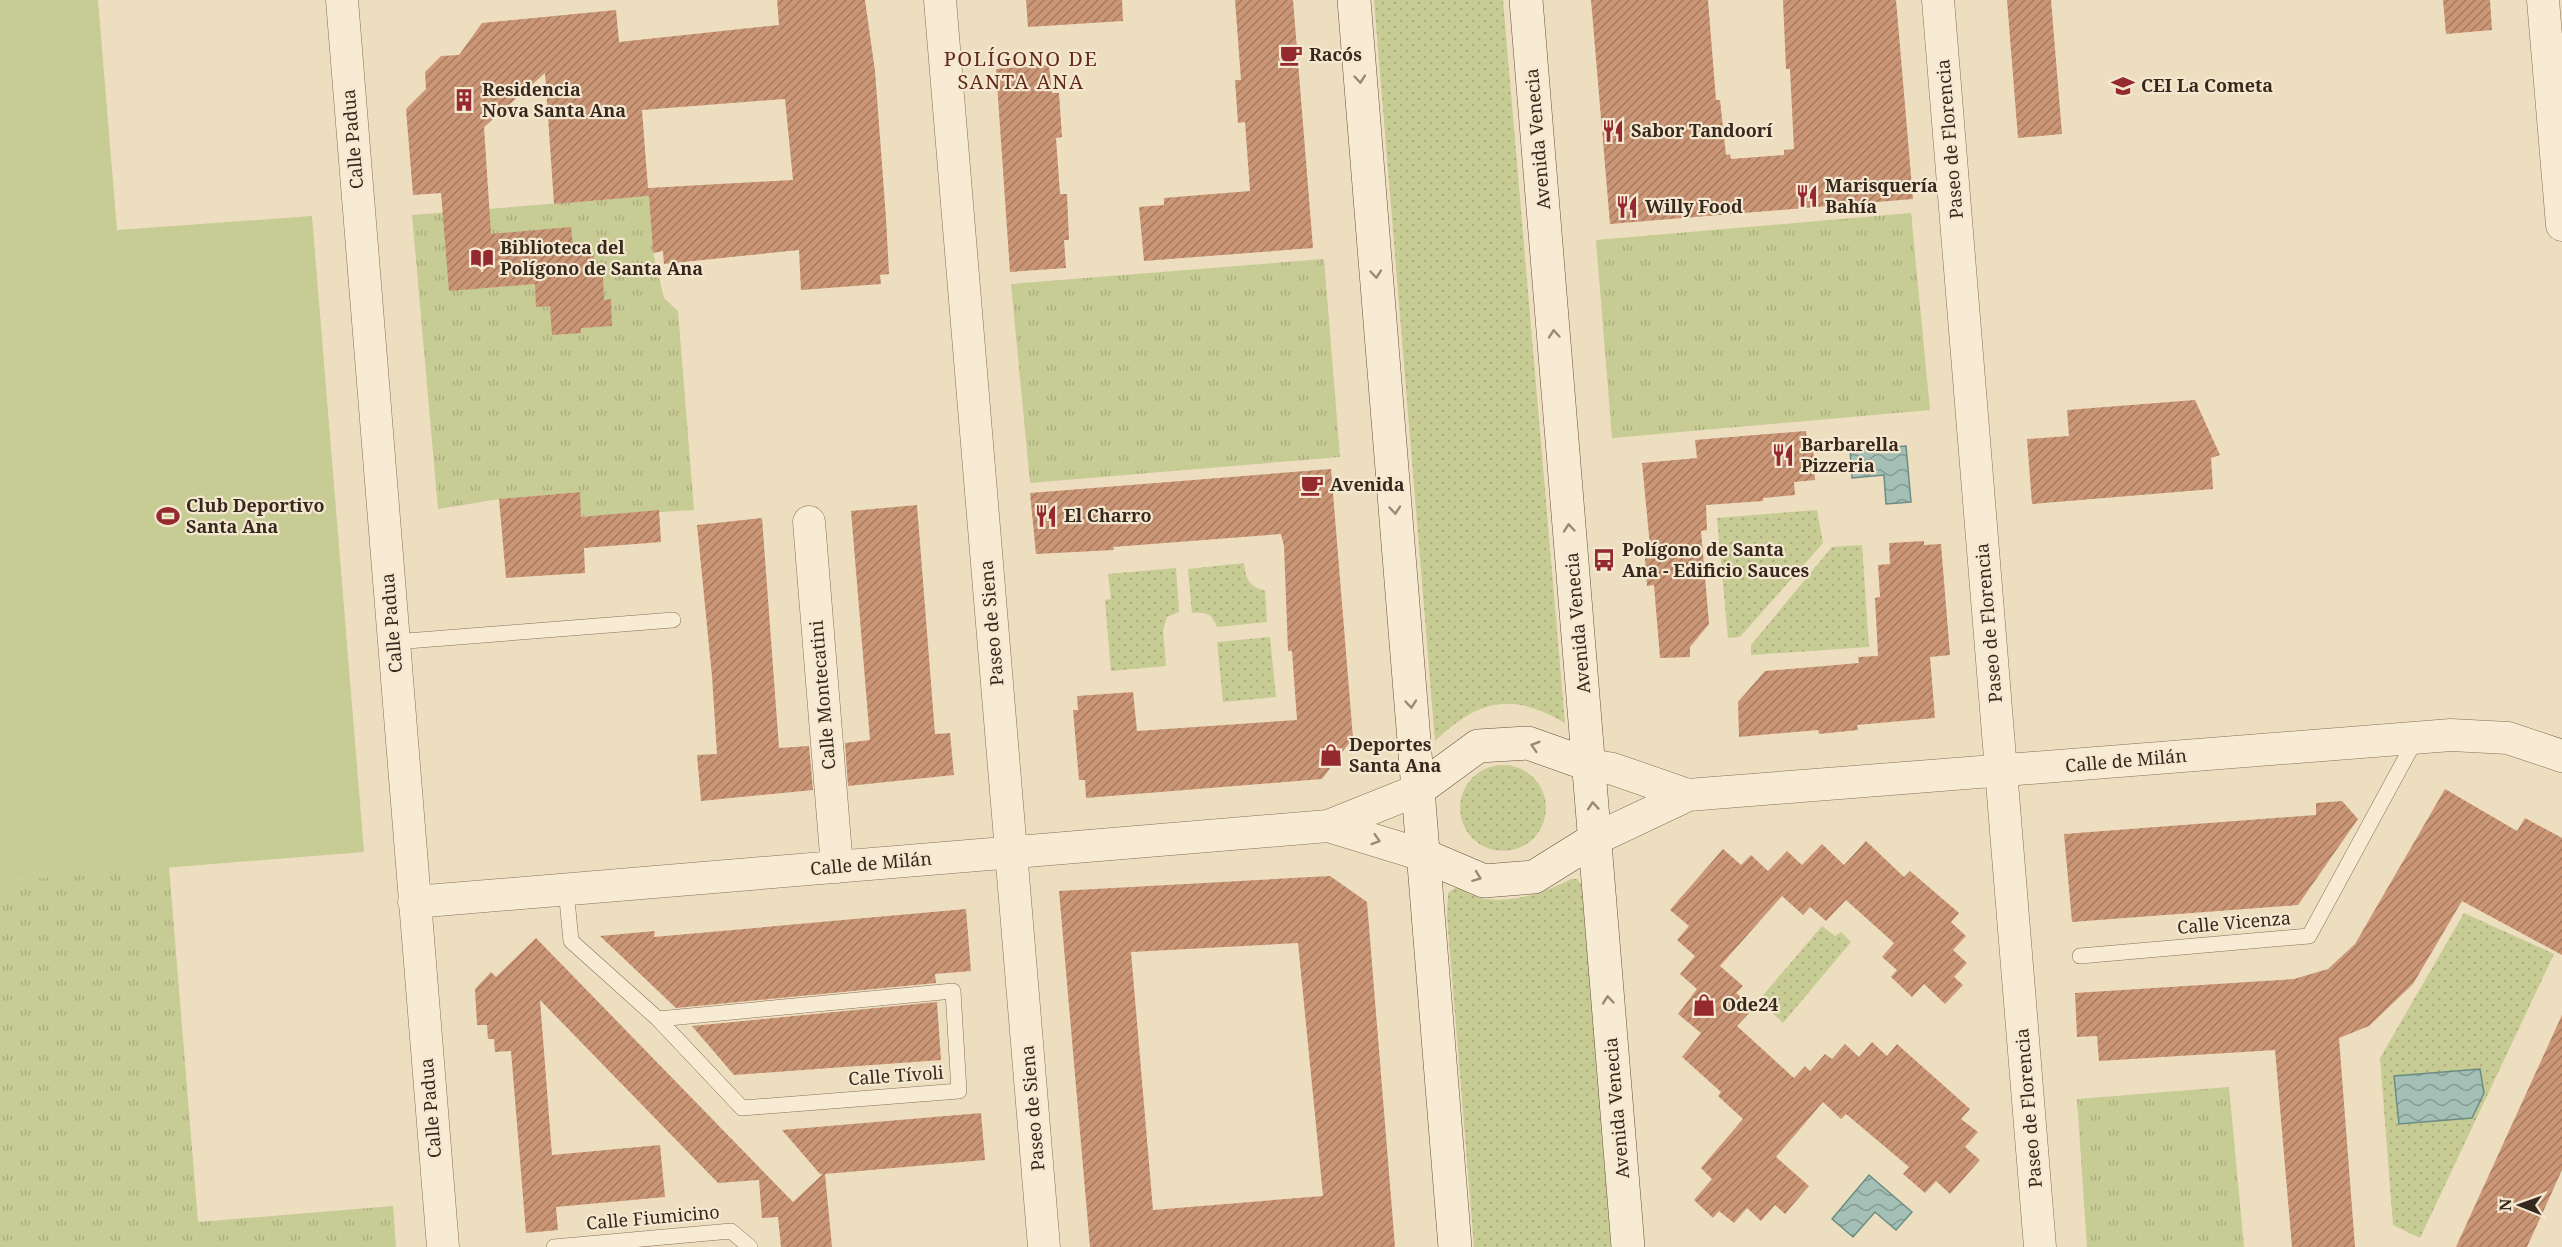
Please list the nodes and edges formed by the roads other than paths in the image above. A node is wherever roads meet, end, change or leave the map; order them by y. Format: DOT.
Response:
graph roads {
  1 [pos="342,0"];
  2 [pos="940,0"];
  3 [pos="1354,0"];
  4 [pos="1526,0"];
  5 [pos="1938,0"];
  6 [pos="2543,0"];
  7 [pos="2562,225"];
  8 [pos="809,522"];
  9 [pos="673,620"];
  10 [pos="394,642"];
  11 [pos="2416,737"];
  12 [pos="2562,756"];
  13 [pos="1590,765"];
  14 [pos="2001,771"];
  15 [pos="1418,789"];
  16 [pos="1688,795"];
  17 [pos="1328,826"];
  18 [pos="1595,839"];
  19 [pos="1011,852"];
  20 [pos="1423,855"];
  21 [pos="837,867"];
  22 [pos="566,889"];
  23 [pos="414,902"];
  24 [pos="2080,956"];
  25 [pos="658,1019"];
  26 [pos="442,1247"];
  27 [pos="554,1247"];
  28 [pos="750,1247"];
  29 [pos="1044,1247"];
  30 [pos="1455,1247"];
  31 [pos="1628,1247"];
  32 [pos="2040,1247"];
  1 -- 10 [label="street, Calle Padua"];
  2 -- 19 [label="street, Paseo de Siena"];
  3 -- 15 [label="street, one-way"];
  13 -- 4 [label="street, Avenida Venecia, one-way"];
  5 -- 14 [label="street, Paseo de Florencia"];
  6 -- 7 [label="street"];
  8 -- 21 [label="street, Calle Montecatini"];
  9 -- 10 [label="lane"];
  10 -- 23 [label="street, Calle Padua"];
  11 -- 12 [label="street, Calle de Milán"];
  11 -- 14 [label="street, Calle de Milán"];
  11 -- 24 [label="lane, Calle Vicenza"];
  13 -- 15 [label="street, one-way"];
  13 -- 16 [label="street, Calle de Milán"];
  18 -- 13 [label="street, Avenida Venecia, one-way"];
  14 -- 16 [label="street, Calle de Milán"];
  14 -- 32 [label="street, Paseo de Florencia"];
  15 -- 17 [label="street, Calle de Milán"];
  15 -- 20 [label="street"];
  16 -- 18 [label="street, Calle de Milán"];
  17 -- 19 [label="street, Calle de Milán"];
  17 -- 20 [label="street, Calle de Milán, one-way"];
  20 -- 18 [label="street, one-way"];
  31 -- 18 [label="street, Avenida Venecia, one-way"];
  19 -- 21 [label="street, Calle de Milán"];
  19 -- 29 [label="street, Paseo de Siena"];
  20 -- 30 [label="street"];
  21 -- 22 [label="street, Calle de Milán"];
  22 -- 23 [label="street, Calle de Milán"];
  22 -- 25 [label="lane, Calle Tívoli"];
  23 -- 26 [label="street, Calle Padua"];
  25 -- 25 [label="lane, Calle Tívoli"];
  27 -- 28 [label="lane, Calle Fiumicino"];
}
